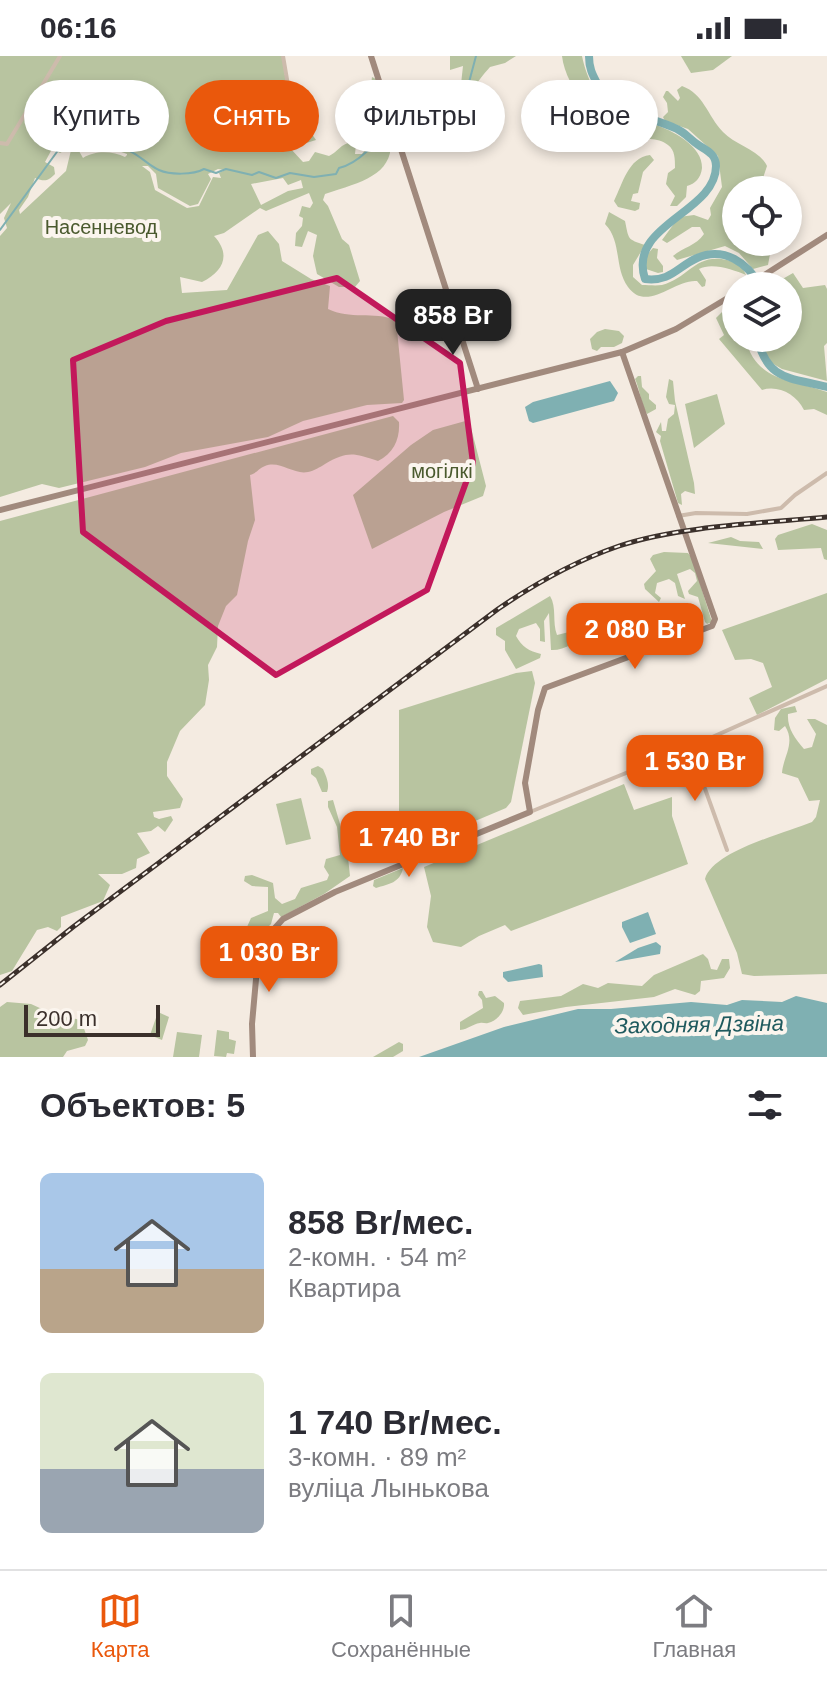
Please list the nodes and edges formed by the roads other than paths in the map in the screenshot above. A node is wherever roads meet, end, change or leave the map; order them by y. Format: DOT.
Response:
graph roads {
  1 [pos="60,56"];
  2 [pos="283,56"];
  3 [pos="372,58"];
  4 [pos="287,80"];
  5 [pos="0,143"];
  6 [pos="827,235"];
  7 [pos="769,272"];
  8 [pos="722,301"];
  9 [pos="622,352"];
  10 [pos="478,389"];
  11 [pos="827,473"];
  12 [pos="0,510"];
  13 [pos="678,516"];
  14 [pos="827,686"];
  15 [pos="690,747"];
  16 [pos="530,812"];
  17 [pos="727,850"];
  18 [pos="253,1057"];
  1 -- 5 [label="street"];
  2 -- 4 [label="street"];
  3 -- 10 [label="street"];
  6 -- 7 [label="street"];
  8 -- 9 [label="street"];
  9 -- 10 [label="street"];
  9 -- 13 [label="street"];
  10 -- 12 [label="street"];
  11 -- 13 [label="street"];
  13 -- 16 [label="street"];
  14 -- 15 [label="street"];
  15 -- 16 [label="street"];
  15 -- 17 [label="street"];
  16 -- 18 [label="street"];
}
